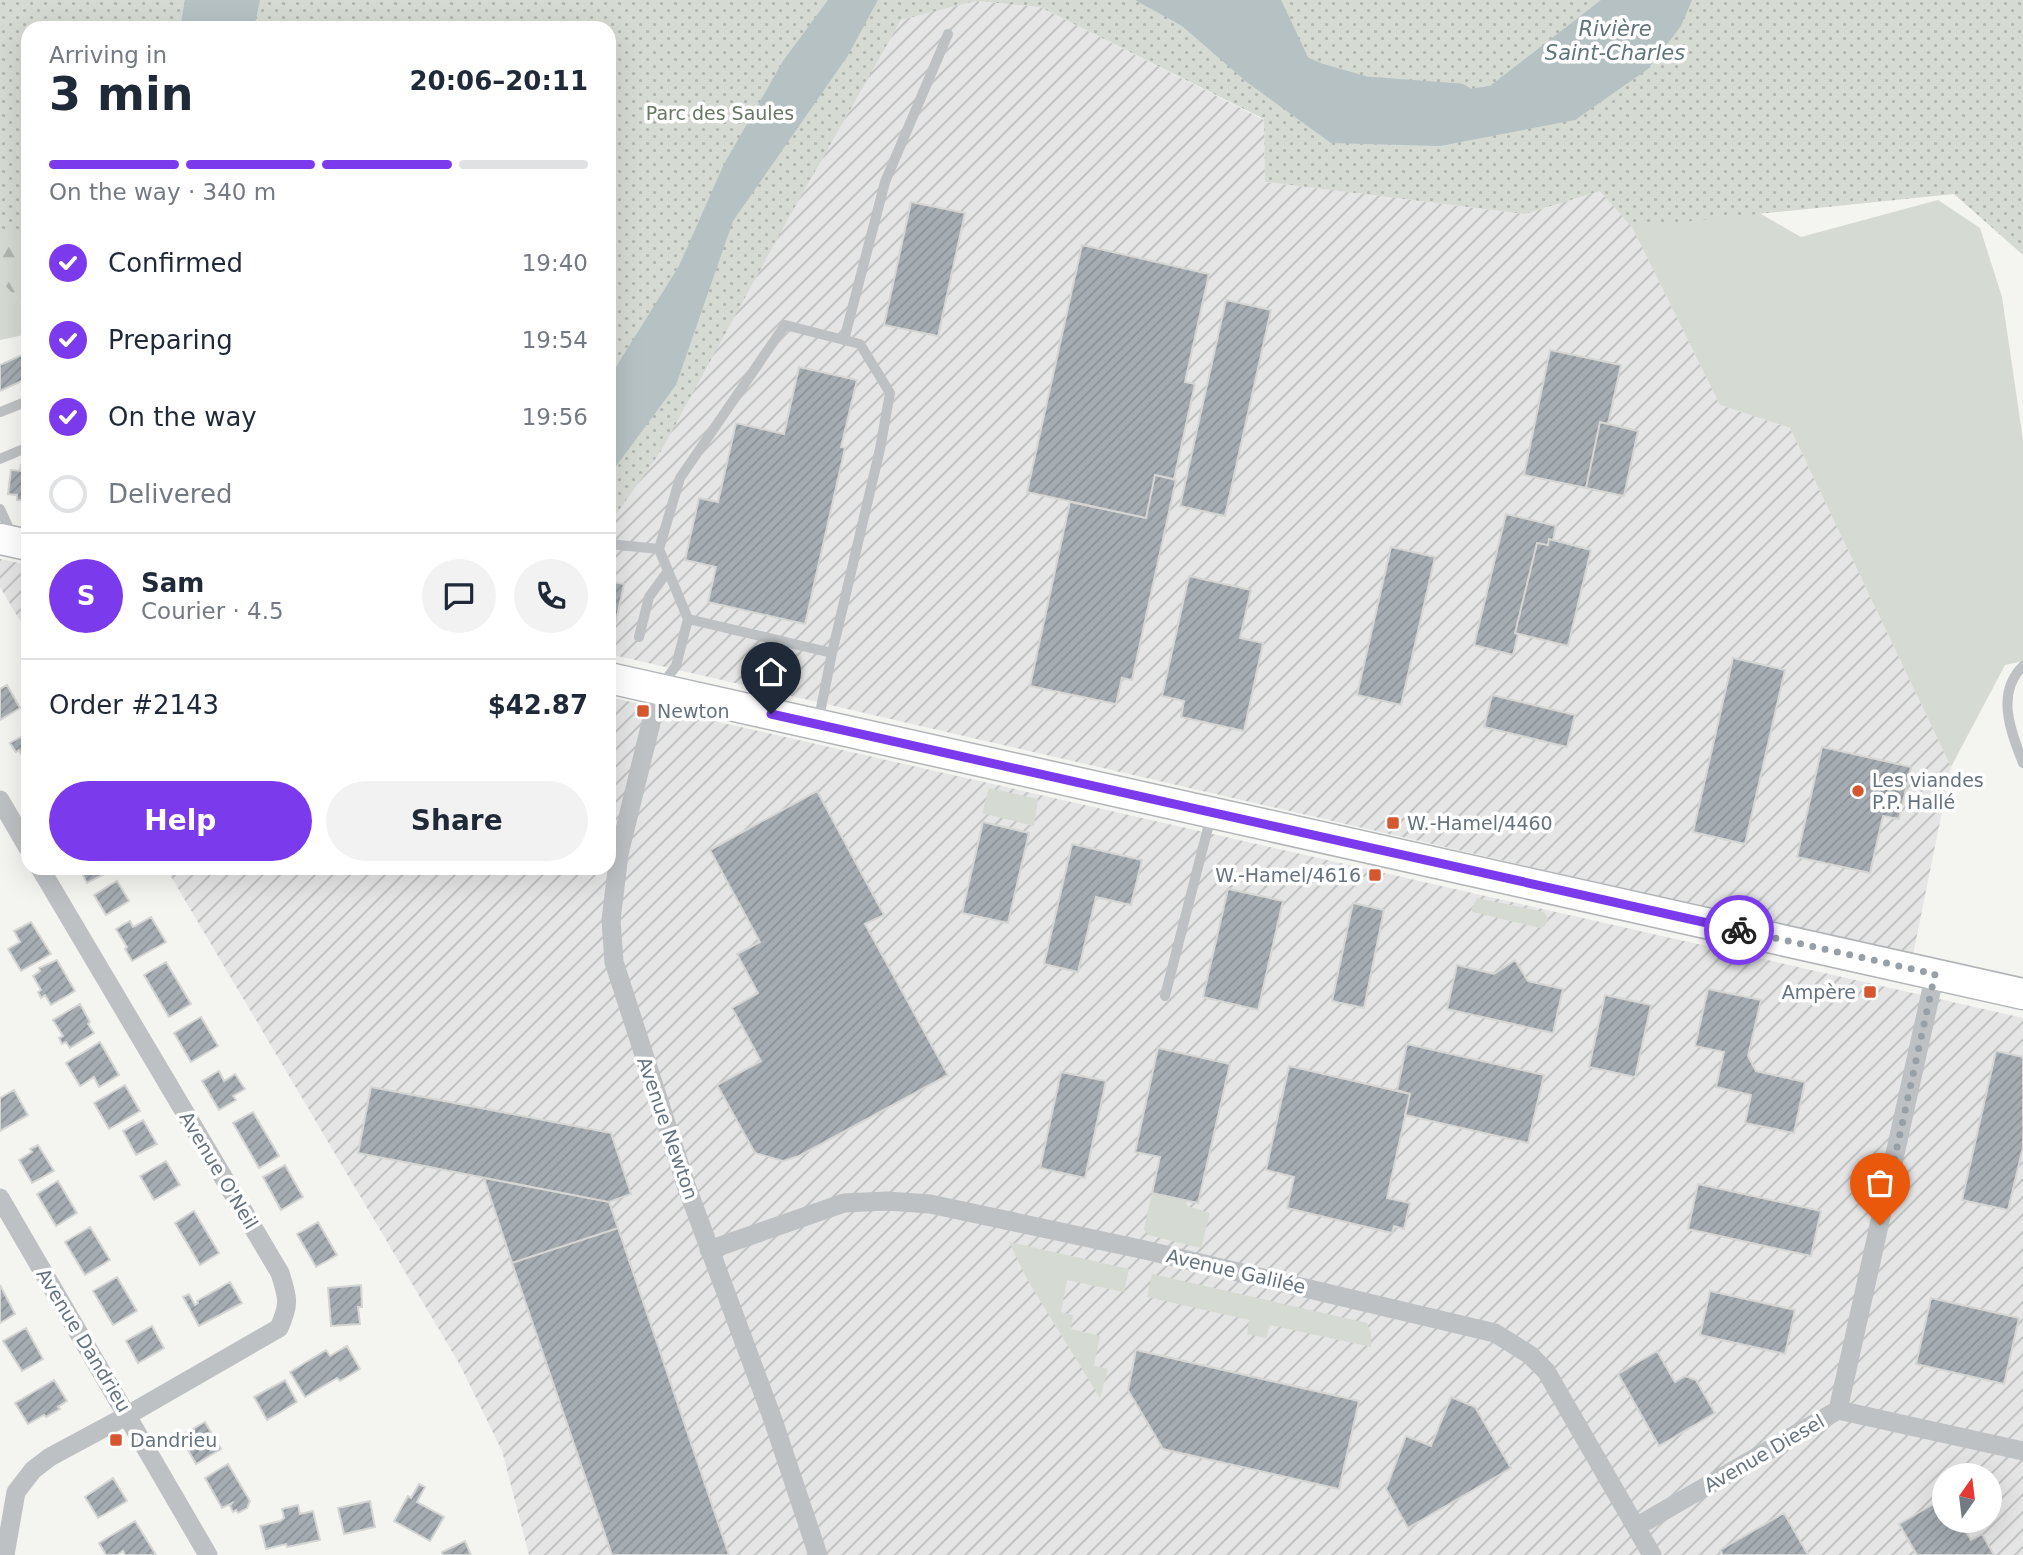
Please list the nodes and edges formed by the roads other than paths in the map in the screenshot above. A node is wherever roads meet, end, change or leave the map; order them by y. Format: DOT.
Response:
graph roads {
  1 [pos="948,34"];
  2 [pos="844,340"];
  3 [pos="21,404"];
  4 [pos="0,412"];
  5 [pos="21,450"];
  6 [pos="0,459"];
  7 [pos="0,509"];
  8 [pos="15,542"];
  9 [pos="616,545"];
  10 [pos="659,549"];
  11 [pos="668,571"];
  12 [pos="688,619"];
  13 [pos="639,637"];
  14 [pos="832,653"];
  15 [pos="2023,666"];
  16 [pos="616,680"];
  17 [pos="659,690"];
  18 [pos="818,724"];
  19 [pos="2023,763"];
  20 [pos="0,800"];
  21 [pos="1212,812"];
  22 [pos="21,836"];
  23 [pos="44,875"];
  24 [pos="1935,974"];
  25 [pos="2023,994"];
  26 [pos="1166,996"];
  27 [pos="0,1198"];
  28 [pos="709,1250"];
  29 [pos="1838,1410"];
  30 [pos="128,1415"];
  31 [pos="2023,1451"];
  32 [pos="1636,1527"];
  33 [pos="5,1555"];
  34 [pos="208,1555"];
  35 [pos="818,1555"];
  36 [pos="1652,1555"];
  1 -- 2 [label="lane"];
  2 -- 10 [label="lane"];
  2 -- 14 [label="lane"];
  3 -- 4 [label="lane"];
  5 -- 6 [label="lane"];
  7 -- 8 [label="lane"];
  9 -- 10 [label="lane"];
  10 -- 11 [label="lane"];
  11 -- 12 [label="lane"];
  11 -- 13 [label="lane"];
  12 -- 14 [label="lane"];
  12 -- 17 [label="lane"];
  14 -- 18 [label="lane"];
  15 -- 19 [label="lane"];
  16 -- 17 [label="main road"];
  17 -- 18 [label="main road"];
  17 -- 28 [label="street, Avenue Newton"];
  18 -- 21 [label="main road"];
  20 -- 22 [label="street"];
  21 -- 24 [label="main road"];
  21 -- 26 [label="lane"];
  23 -- 30 [label="street, Avenue O'Neil"];
  24 -- 25 [label="main road"];
  24 -- 29 [label="street"];
  27 -- 30 [label="street, Avenue Dandrieu"];
  28 -- 32 [label="street, Avenue Galilée"];
  28 -- 35 [label="street, Avenue Newton"];
  29 -- 31 [label="street, Avenue Diesel"];
  29 -- 32 [label="street, Avenue Diesel"];
  30 -- 33 [label="street, Avenue O'Neil"];
  30 -- 34 [label="street, Avenue Dandrieu"];
  32 -- 36 [label="street, Avenue Galilée"];
}
